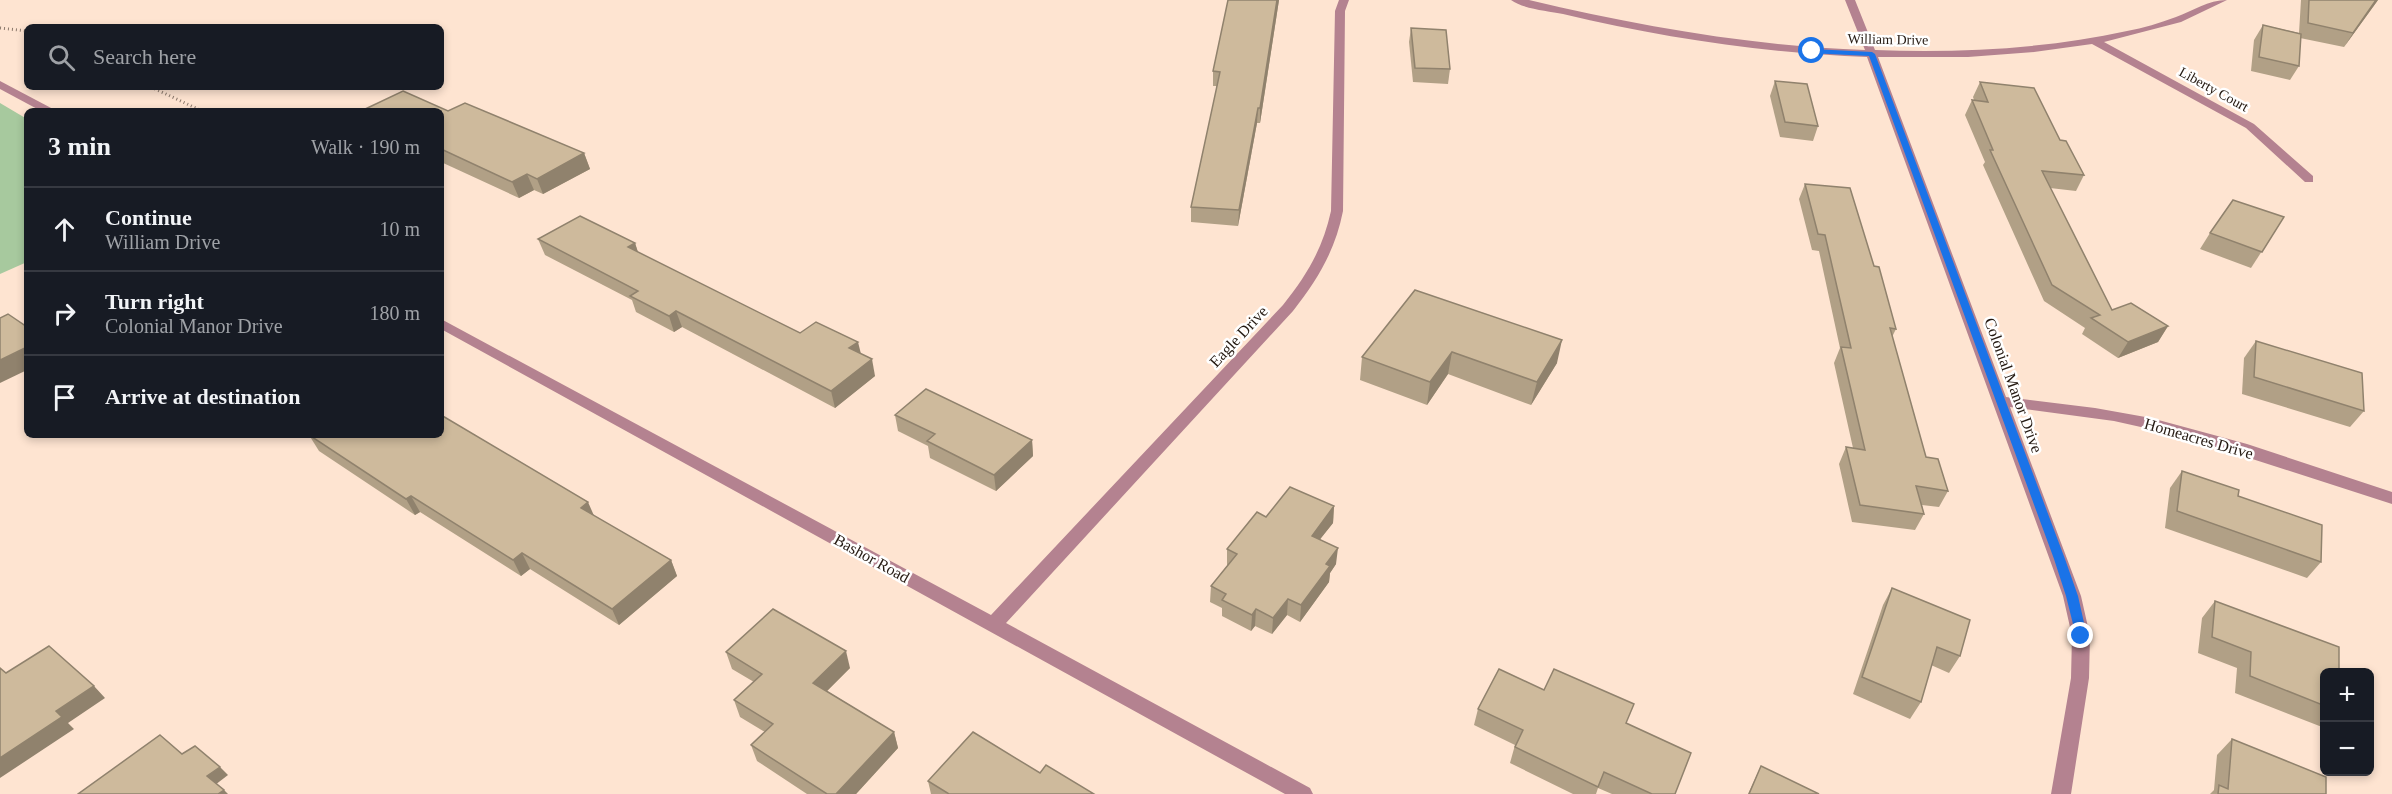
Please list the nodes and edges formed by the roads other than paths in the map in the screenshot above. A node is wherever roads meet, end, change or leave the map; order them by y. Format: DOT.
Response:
graph roads {
  1 [pos="1344,0"];
  2 [pos="1516,0"];
  3 [pos="1850,0"];
  4 [pos="2222,0"];
  5 [pos="2094,41"];
  6 [pos="1872,54"];
  7 [pos="0,84"];
  8 [pos="44,108"];
  9 [pos="2309,179"];
  10 [pos="444,325"];
  11 [pos="2001,401"];
  12 [pos="2392,498"];
  13 [pos="994,624"];
  14 [pos="1303,794"];
  15 [pos="2061,794"];
  1 -- 13 [label="street, Eagle Drive"];
  2 -- 6 [label="street, William Drive"];
  3 -- 6 [label="street, Colonial Manor Drive"];
  4 -- 5 [label="street, William Drive"];
  5 -- 6 [label="street, William Drive"];
  5 -- 9 [label="street, Liberty Court"];
  6 -- 11 [label="street, Colonial Manor Drive"];
  7 -- 8 [label="street"];
  10 -- 13 [label="street, Bashor Road"];
  11 -- 12 [label="street, Homeacres Drive"];
  11 -- 15 [label="street, Colonial Manor Drive"];
  13 -- 14 [label="street, Bashor Road"];
}
